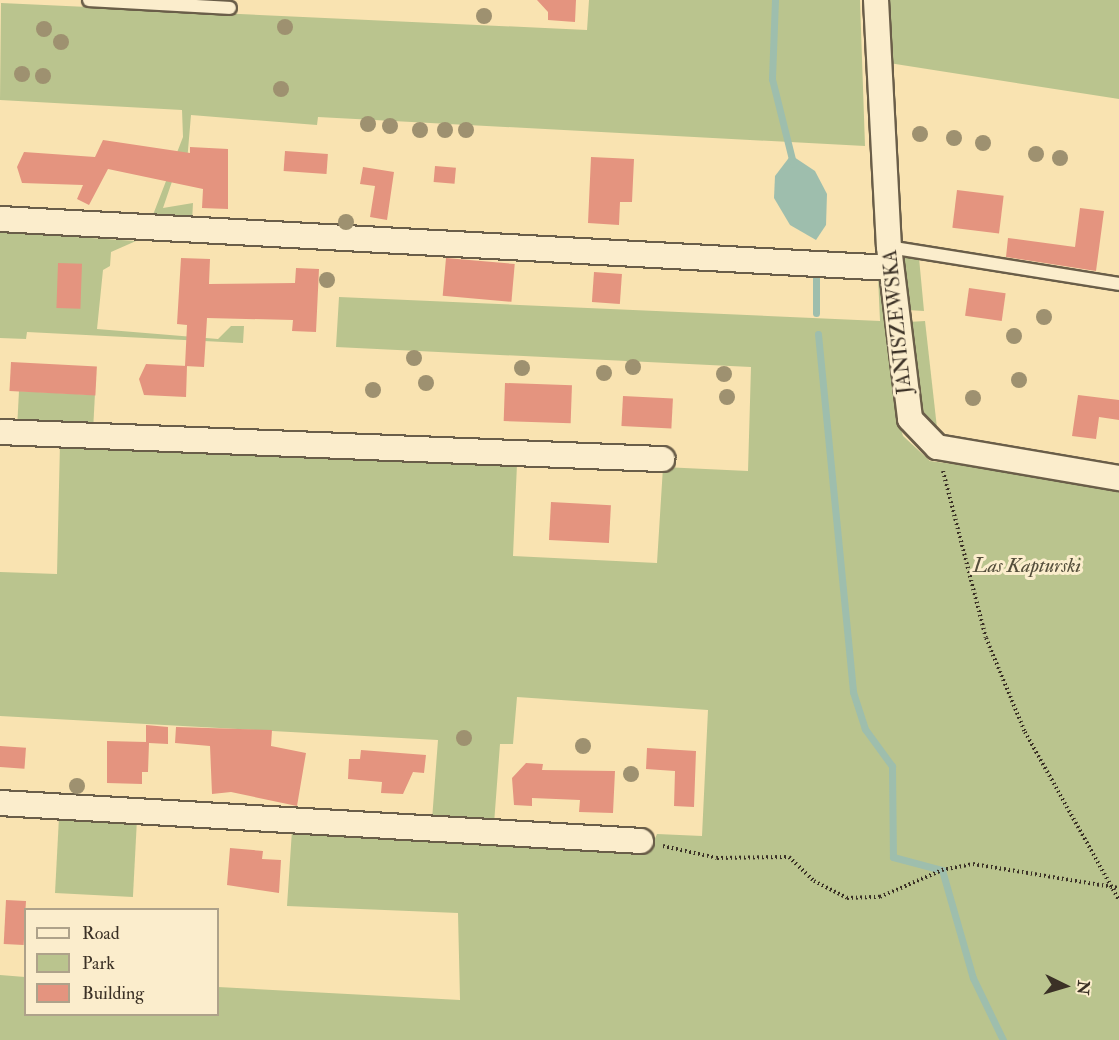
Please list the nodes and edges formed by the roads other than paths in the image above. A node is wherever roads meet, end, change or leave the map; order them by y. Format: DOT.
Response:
graph roads {
  1 [pos="89,0"];
  2 [pos="876,0"];
  3 [pos="230,8"];
  4 [pos="0,219"];
  5 [pos="890,257"];
  6 [pos="1119,284"];
  7 [pos="0,432"];
  8 [pos="662,459"];
  9 [pos="1119,478"];
  10 [pos="0,803"];
  11 [pos="641,841"];
  1 -- 3 [label="lane"];
  2 -- 5 [label="street, JANISZEWSKA"];
  4 -- 5 [label="street"];
  5 -- 6 [label="lane"];
  5 -- 9 [label="street, JANISZEWSKA"];
  7 -- 8 [label="street"];
  10 -- 11 [label="street"];
}
